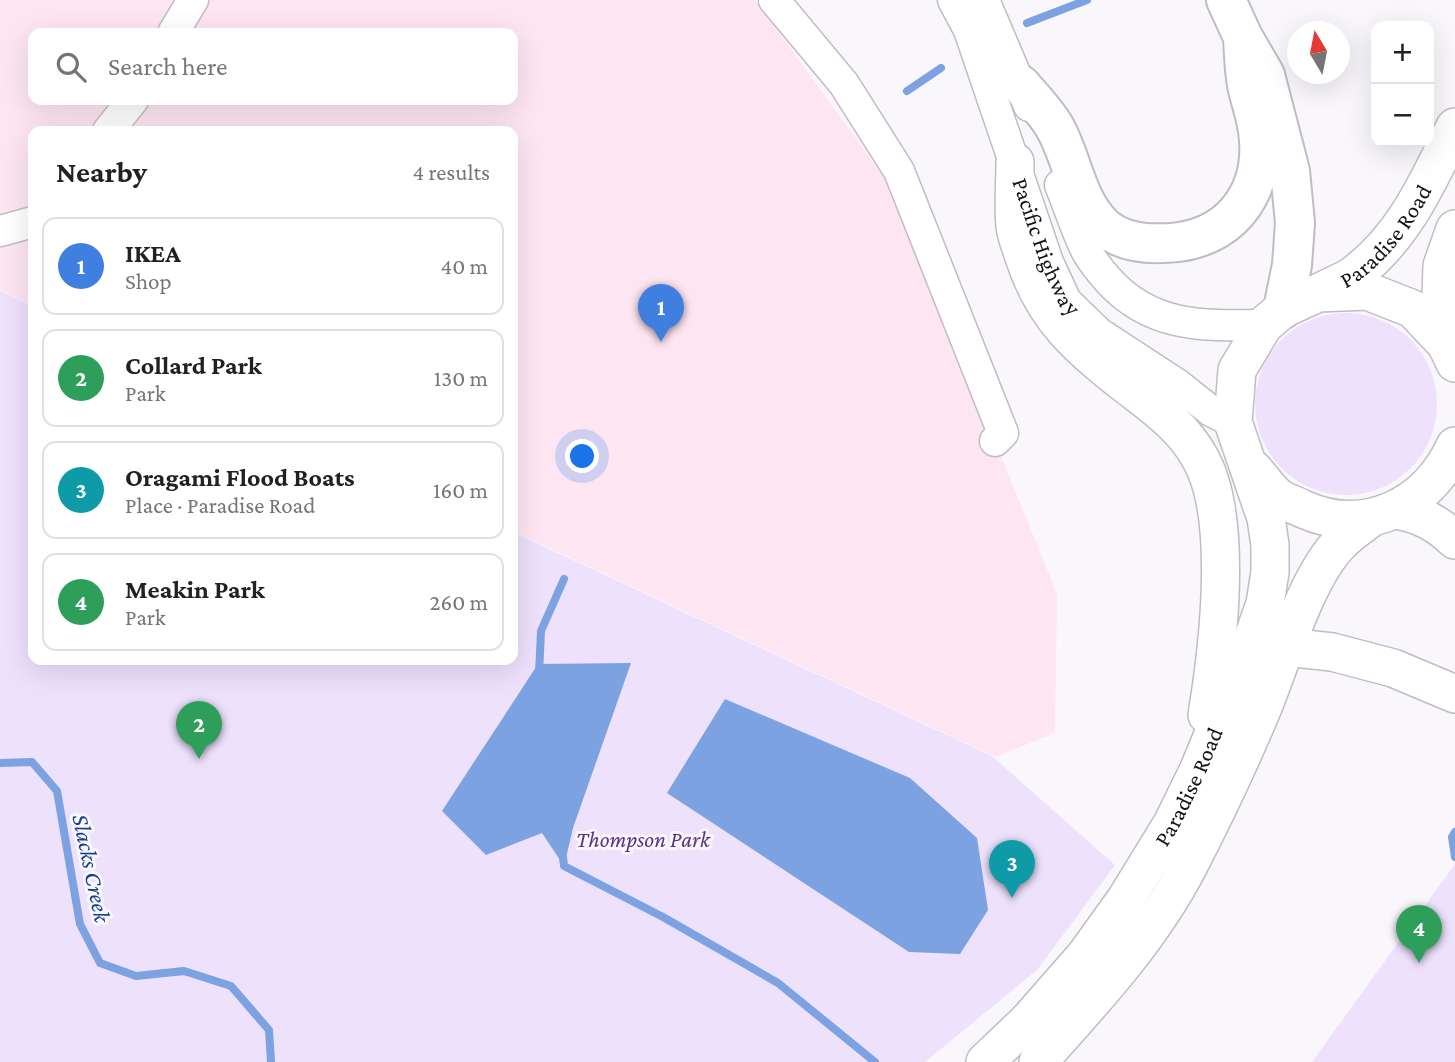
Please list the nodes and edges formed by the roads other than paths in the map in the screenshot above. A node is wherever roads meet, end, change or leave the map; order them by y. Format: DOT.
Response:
graph roads {
  1 [pos="193,0"];
  2 [pos="774,0"];
  3 [pos="787,0"];
  4 [pos="953,0"];
  5 [pos="984,0"];
  6 [pos="1226,0"];
  7 [pos="176,28"];
  8 [pos="1243,37"];
  9 [pos="833,74"];
  10 [pos="1021,85"];
  11 [pos="129,105"];
  12 [pos="112,126"];
  13 [pos="1455,127"];
  14 [pos="1014,162"];
  15 [pos="28,223"];
  16 [pos="1455,229"];
  17 [pos="0,231"];
  18 [pos="1318,293"];
  19 [pos="1273,317"];
  20 [pos="1451,354"];
  21 [pos="1233,422"];
  22 [pos="995,441"];
  23 [pos="1455,446"];
  24 [pos="1246,460"];
  25 [pos="1384,514"];
  26 [pos="1455,540"];
  27 [pos="1286,647"];
  28 [pos="1455,694"];
  29 [pos="1198,771"];
  30 [pos="998,1051"];
  31 [pos="1038,1062"];
  1 -- 7 [label="street"];
  2 -- 9 [label="street"];
  3 -- 9 [label="street"];
  4 -- 14 [label="street, Pacific Highway"];
  5 -- 10 [label="street, Pacific Highway"];
  6 -- 8 [label="highway"];
  8 -- 10 [label="highway"];
  8 -- 19 [label="highway"];
  9 -- 22 [label="street"];
  10 -- 19 [label="street, Pacific Highway"];
  11 -- 12 [label="street"];
  13 -- 18 [label="main road, Paradise Road"];
  14 -- 21 [label="street, Pacific Highway"];
  14 -- 29 [label="main road"];
  15 -- 17 [label="street"];
  16 -- 20 [label="main road"];
  18 -- 19 [label="main road, Paradise Road"];
  18 -- 20 [label="main road"];
  19 -- 21 [label="main road"];
  21 -- 24 [label="main road, Paradise Road"];
  23 -- 25 [label="main road, Paradise Road"];
  24 -- 25 [label="main road"];
  24 -- 29 [label="main road, Paradise Road"];
  25 -- 26 [label="main road"];
  25 -- 27 [label="main road, Paradise Road"];
  27 -- 28 [label="main road"];
  27 -- 31 [label="main road, Paradise Road"];
  29 -- 30 [label="main road, Paradise Road"];
}
